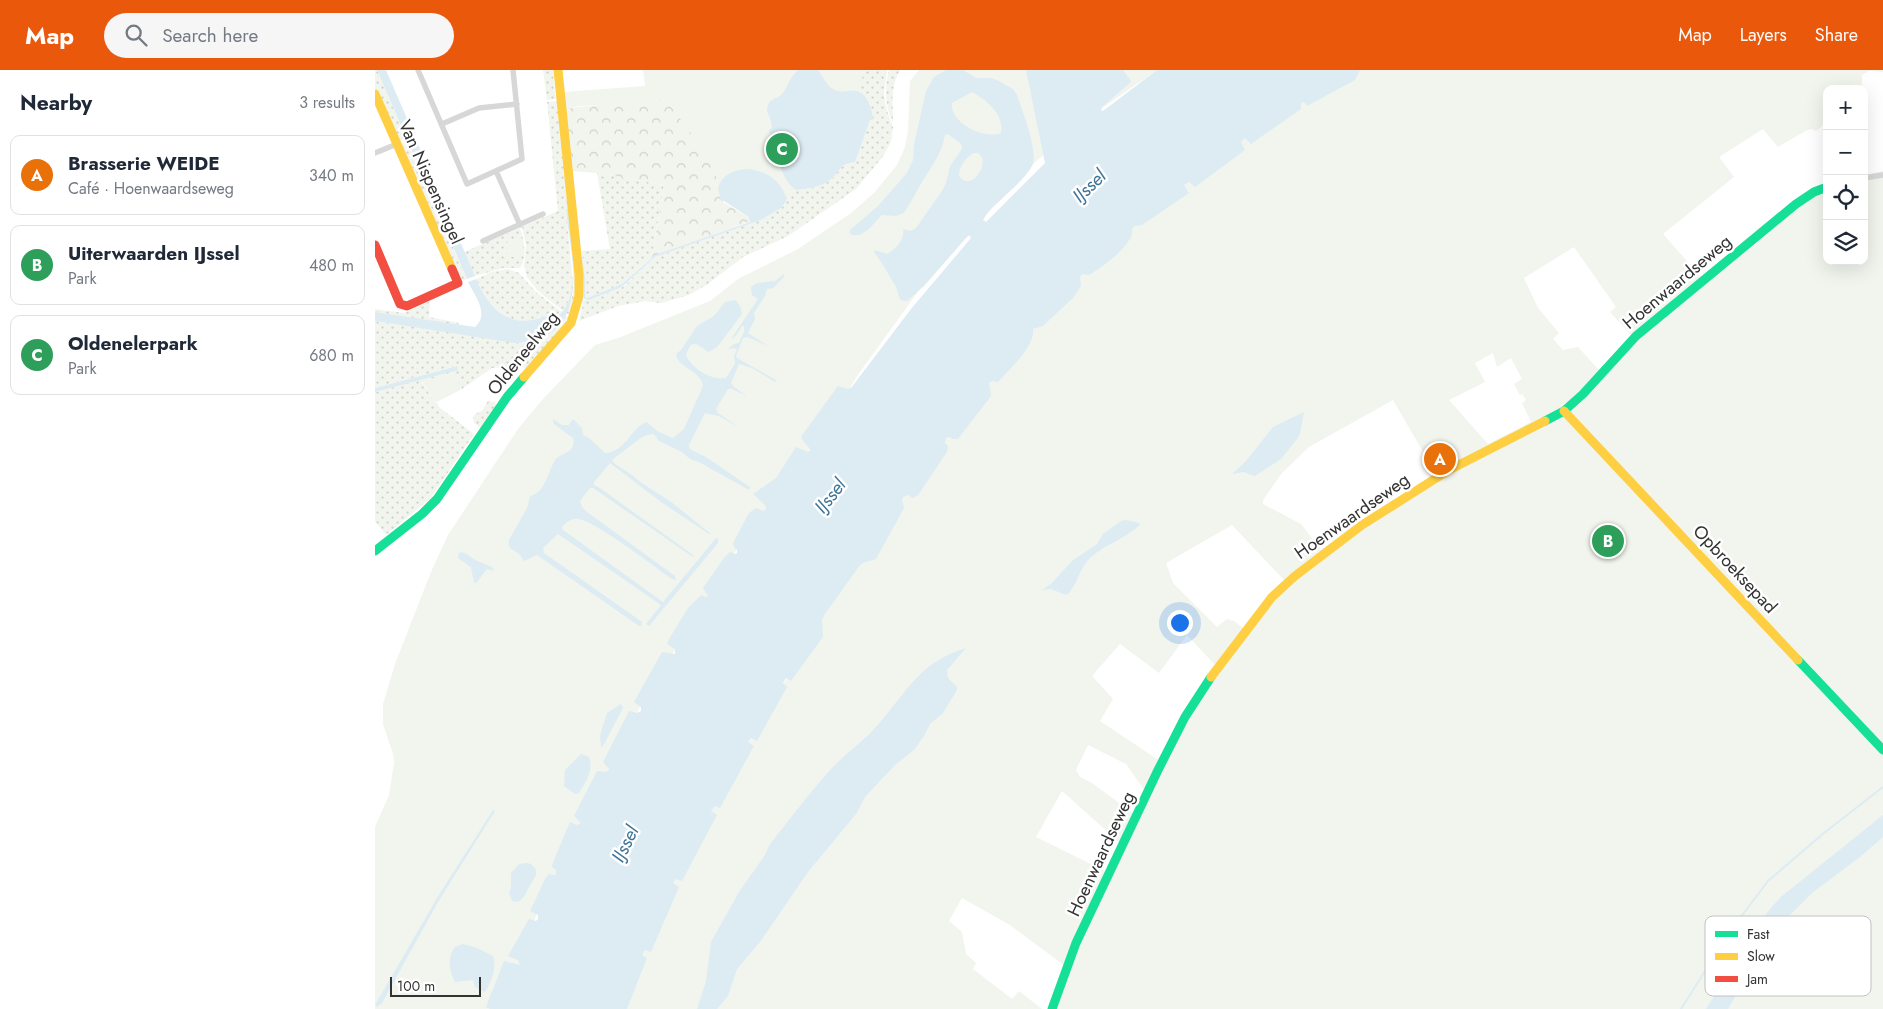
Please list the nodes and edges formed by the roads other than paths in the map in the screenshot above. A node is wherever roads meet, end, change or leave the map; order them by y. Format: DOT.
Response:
graph roads {
  1 [pos="418,70"];
  2 [pos="513,70"];
  3 [pos="558,70"];
  4 [pos="375,94"];
  5 [pos="517,104"];
  6 [pos="442,124"];
  7 [pos="397,144"];
  8 [pos="375,153"];
  9 [pos="496,171"];
  10 [pos="1883,174"];
  11 [pos="1868,177"];
  12 [pos="1823,189"];
  13 [pos="543,214"];
  14 [pos="520,225"];
  15 [pos="483,241"];
  16 [pos="375,245"];
  17 [pos="1563,411"];
  18 [pos="375,551"];
  19 [pos="1883,750"];
  20 [pos="1052,1009"];
  1 -- 6 [label="street"];
  2 -- 5 [label="street"];
  3 -- 18 [label="street, Oldeneelweg"];
  4 -- 7 [label="street, Van Nispensingel"];
  5 -- 6 [label="street"];
  5 -- 9 [label="street"];
  6 -- 9 [label="street"];
  7 -- 8 [label="street"];
  7 -- 16 [label="street, Van Nispensingel"];
  9 -- 14 [label="street"];
  10 -- 11 [label="street"];
  12 -- 17 [label="street, Hoenwaardseweg"];
  13 -- 14 [label="street"];
  14 -- 15 [label="street"];
  17 -- 19 [label="street, Opbroeksepad"];
  17 -- 20 [label="street, Hoenwaardseweg"];
}
